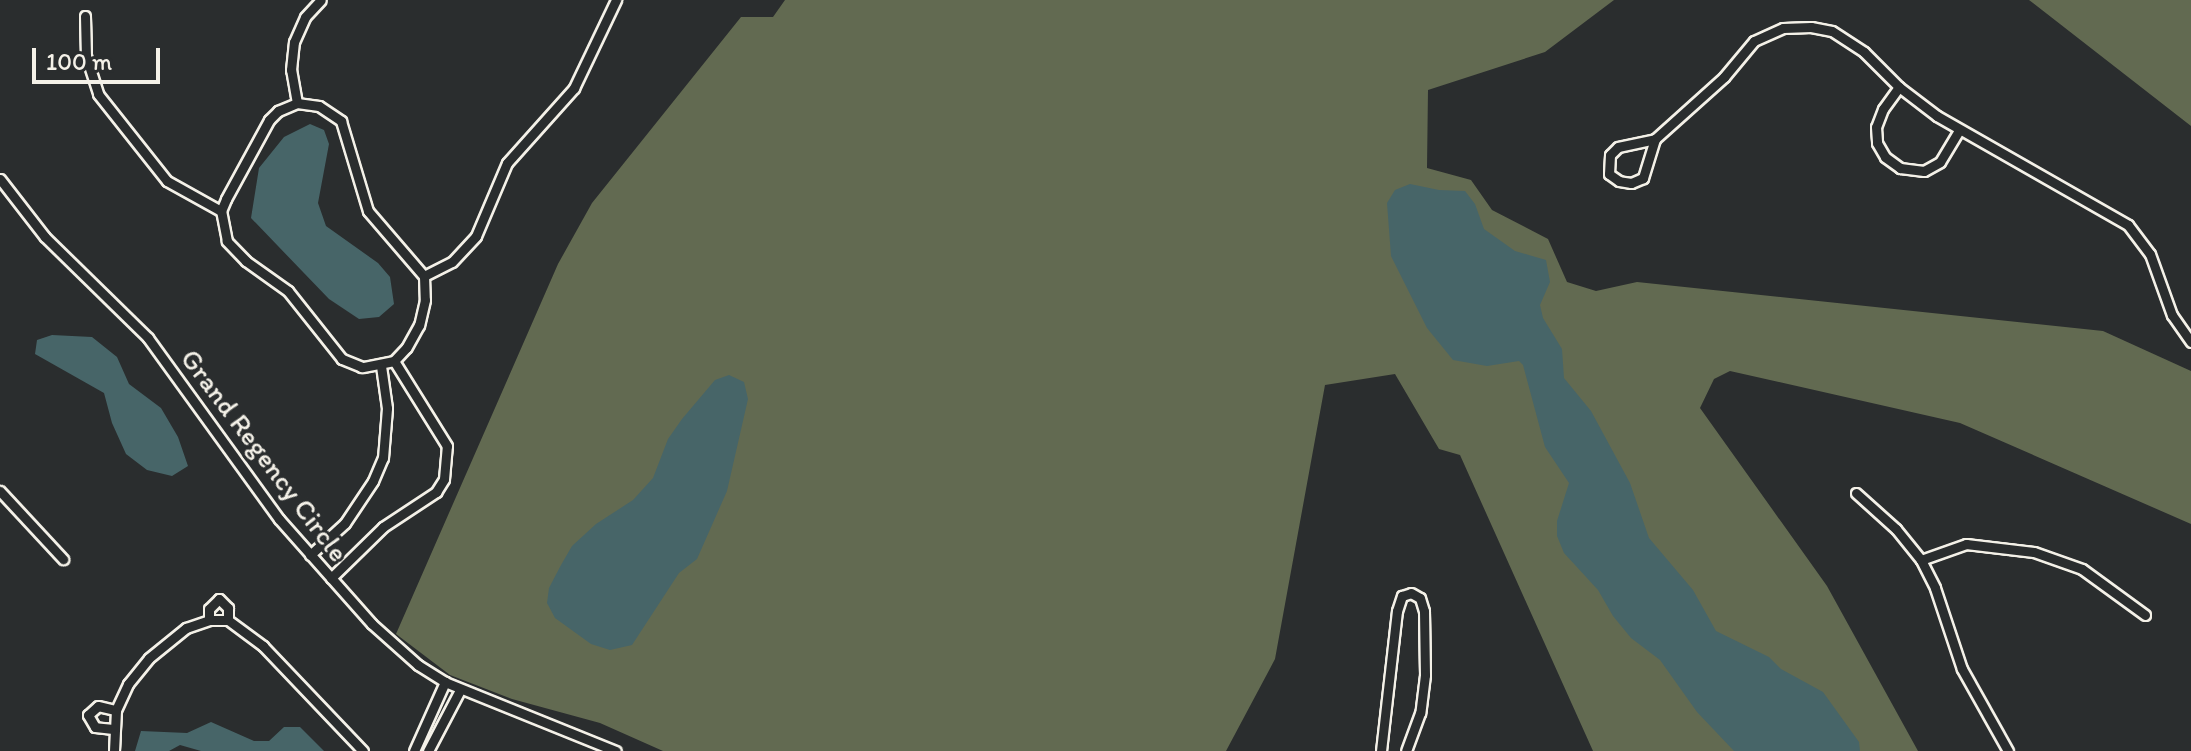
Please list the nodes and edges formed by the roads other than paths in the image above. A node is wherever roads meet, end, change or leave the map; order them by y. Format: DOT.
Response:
graph roads {
  1 [pos="321,0"];
  2 [pos="616,0"];
  3 [pos="85,16"];
  4 [pos="1899,87"];
  5 [pos="297,103"];
  6 [pos="1959,130"];
  7 [pos="1655,139"];
  8 [pos="0,179"];
  9 [pos="221,211"];
  10 [pos="424,276"];
  11 [pos="2191,342"];
  12 [pos="394,361"];
  13 [pos="381,366"];
  14 [pos="0,491"];
  15 [pos="1856,493"];
  16 [pos="310,555"];
  17 [pos="63,559"];
  18 [pos="1921,560"];
  19 [pos="331,578"];
  20 [pos="2145,615"];
  21 [pos="209,620"];
  22 [pos="228,620"];
  23 [pos="445,682"];
  24 [pos="460,690"];
  25 [pos="116,710"];
  26 [pos="113,729"];
  27 [pos="612,750"];
  28 [pos="114,751"];
  29 [pos="363,751"];
  30 [pos="414,751"];
  31 [pos="428,751"];
  32 [pos="1381,751"];
  33 [pos="1406,751"];
  34 [pos="2008,751"];
  1 -- 5 [label="street"];
  2 -- 10 [label="street"];
  3 -- 9 [label="street"];
  4 -- 6 [label="street"];
  4 -- 6 [label="street"];
  4 -- 7 [label="street"];
  5 -- 9 [label="street"];
  5 -- 10 [label="street"];
  6 -- 11 [label="street"];
  7 -- 7 [label="street"];
  8 -- 16 [label="street, Grand Regency Circle"];
  9 -- 13 [label="street"];
  10 -- 12 [label="street"];
  12 -- 13 [label="street"];
  12 -- 19 [label="street"];
  13 -- 16 [label="street"];
  14 -- 17 [label="street"];
  15 -- 18 [label="street"];
  16 -- 19 [label="street, Grand Regency Circle"];
  18 -- 20 [label="street"];
  18 -- 34 [label="street"];
  19 -- 23 [label="street, Grand Regency Circle"];
  21 -- 22 [label="street"];
  21 -- 22 [label="street"];
  21 -- 25 [label="street"];
  22 -- 29 [label="street"];
  23 -- 24 [label="street, Grand Regency Circle"];
  23 -- 30 [label="street"];
  24 -- 27 [label="street, Grand Regency Circle"];
  24 -- 31 [label="street"];
  25 -- 26 [label="street"];
  25 -- 26 [label="street"];
  26 -- 28 [label="street"];
  32 -- 33 [label="street"];
}
